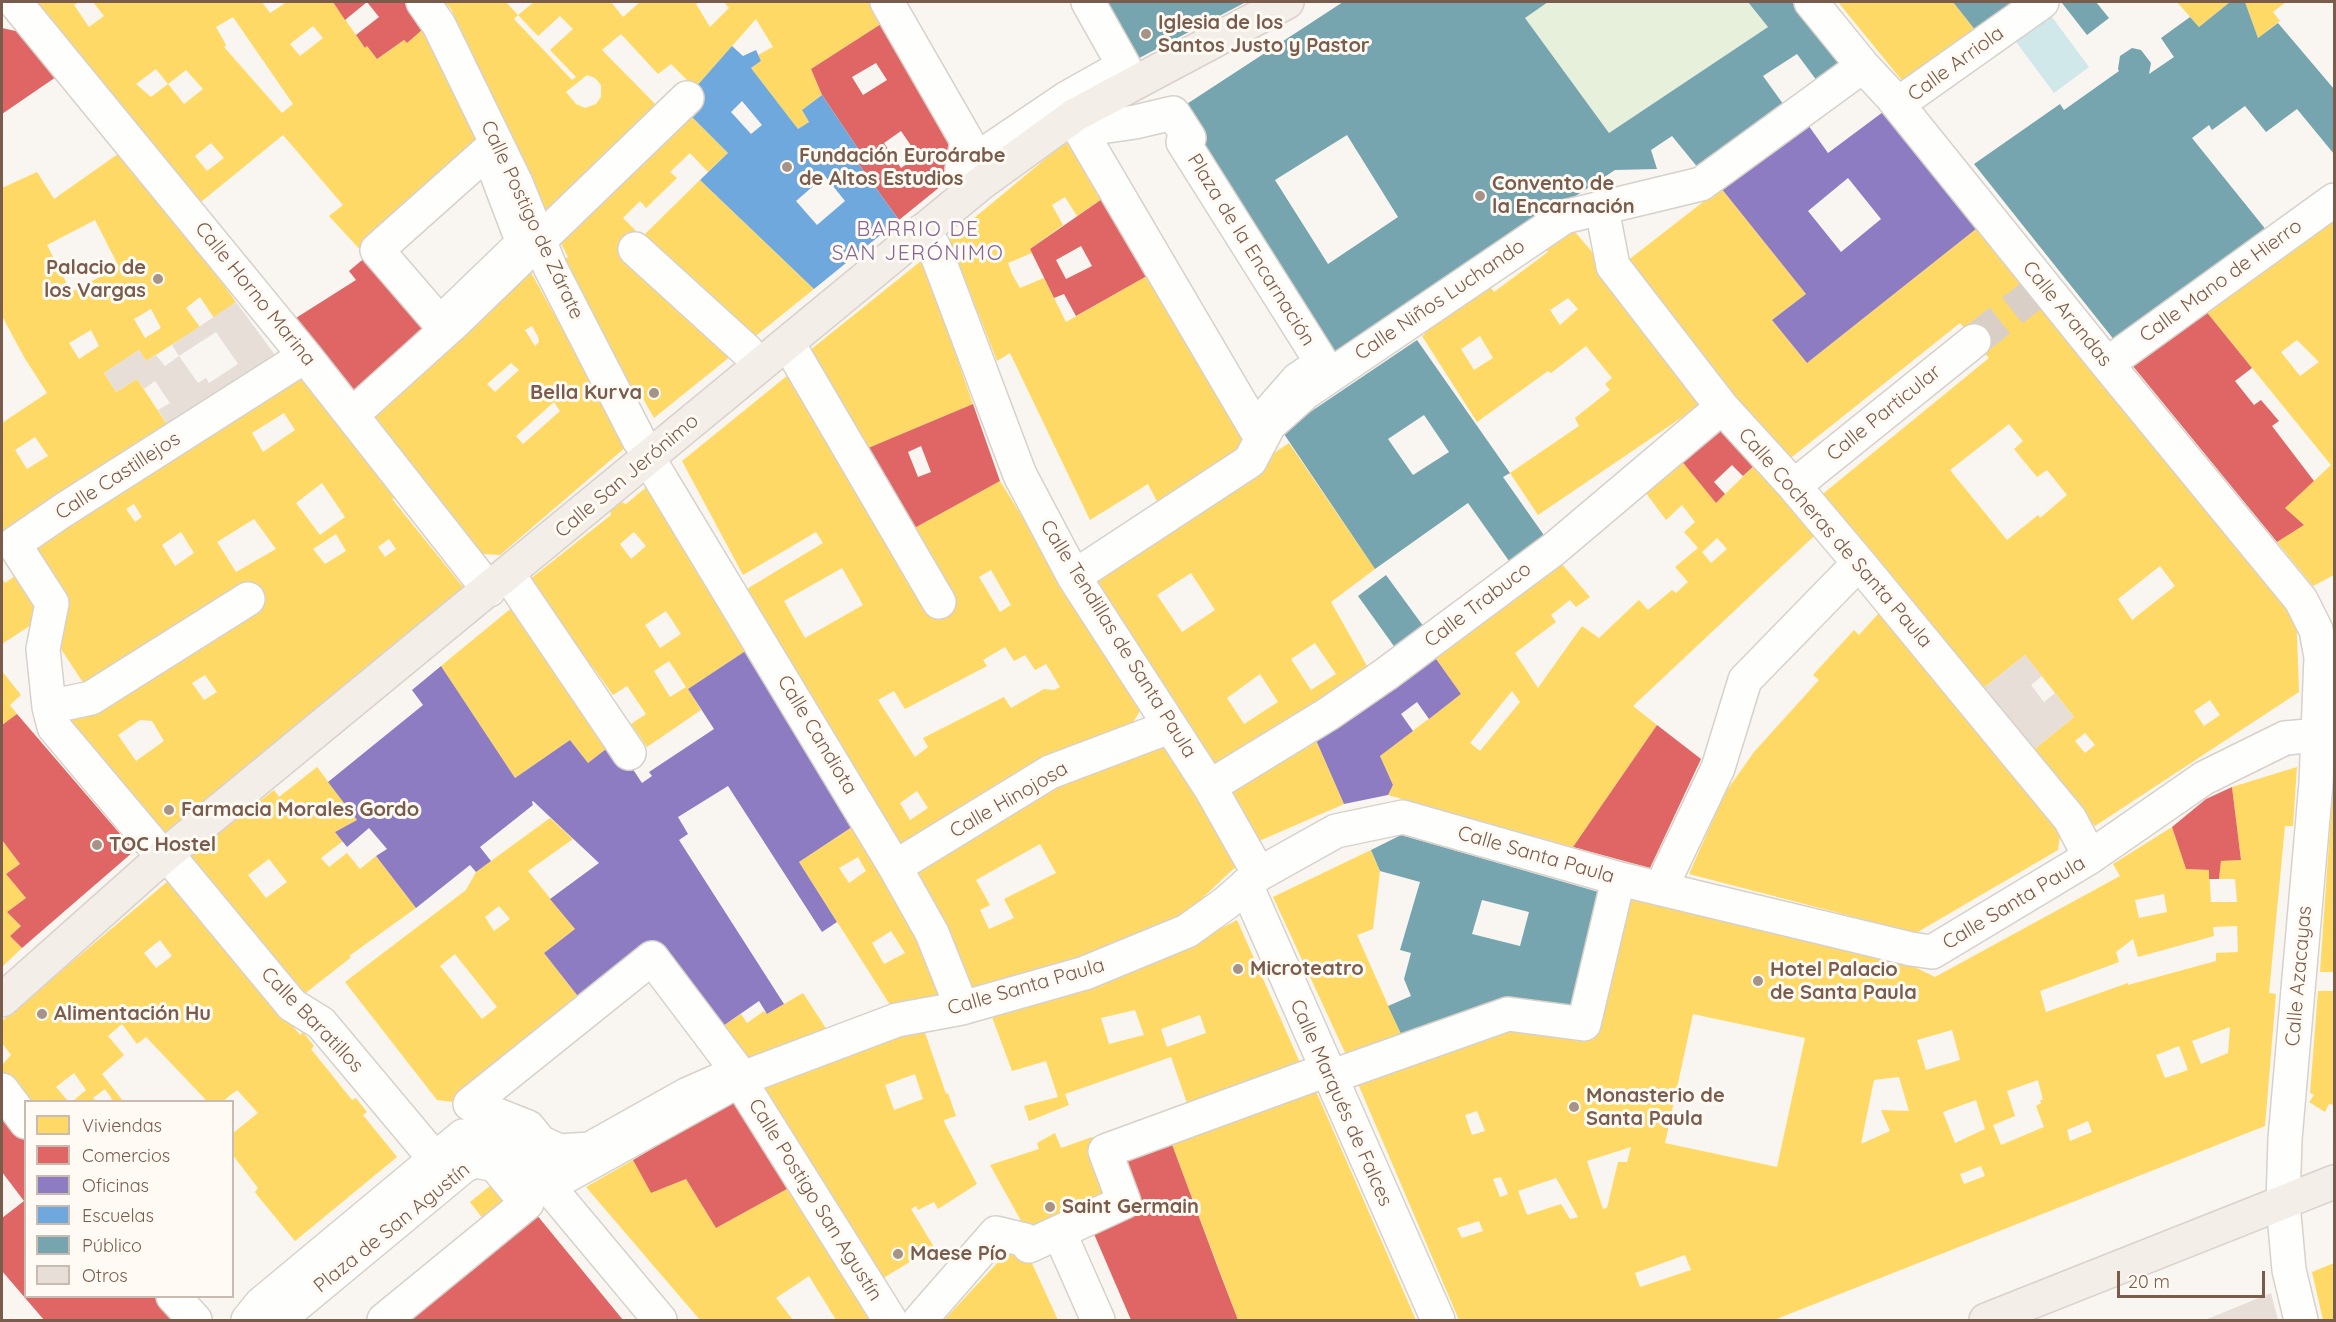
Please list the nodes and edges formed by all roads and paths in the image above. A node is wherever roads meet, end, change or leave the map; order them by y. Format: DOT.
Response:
graph roads {
  1 [pos="15,2"];
  2 [pos="423,2"];
  3 [pos="887,2"];
  4 [pos="1088,2"];
  5 [pos="1287,2"];
  6 [pos="1811,2"];
  7 [pos="2042,2"];
  8 [pos="2,8"];
  9 [pos="1863,66"];
  10 [pos="687,98"];
  11 [pos="1898,105"];
  12 [pos="488,151"];
  13 [pos="2334,200"];
  14 [pos="1602,209"];
  15 [pos="922,231"];
  16 [pos="539,240"];
  17 [pos="635,249"];
  18 [pos="1974,341"];
  19 [pos="747,351"];
  20 [pos="305,356"];
  21 [pos="795,357"];
  22 [pos="2107,364"];
  23 [pos="1722,407"];
  24 [pos="353,414"];
  25 [pos="1266,421"];
  26 [pos="639,440"];
  27 [pos="656,471"];
  28 [pos="1794,486"];
  29 [pos="1859,563"];
  30 [pos="1081,572"];
  31 [pos="502,588"];
  32 [pos="248,599"];
  33 [pos="939,602"];
  34 [pos="46,631"];
  35 [pos="2326,641"];
  36 [pos="49,707"];
  37 [pos="1161,730"];
  38 [pos="2324,750"];
  39 [pos="630,753"];
  40 [pos="1217,782"];
  41 [pos="164,856"];
  42 [pos="2090,857"];
  43 [pos="895,867"];
  44 [pos="1668,873"];
  45 [pos="1252,880"];
  46 [pos="1615,893"];
  47 [pos="2,1000"];
  48 [pos="962,1008"];
  49 [pos="1347,1071"];
  50 [pos="740,1075"];
  51 [pos="1312,1075"];
  52 [pos="2,1090"];
  53 [pos="24,1119"];
  54 [pos="435,1159"];
  55 [pos="2334,1182"];
  56 [pos="548,1186"];
  57 [pos="2283,1203"];
  58 [pos="1061,1237"];
  59 [pos="174,1298"];
  60 [pos="195,1320"];
  61 [pos="248,1320"];
  62 [pos="278,1320"];
  63 [pos="384,1320"];
  64 [pos="660,1320"];
  65 [pos="890,1320"];
  66 [pos="920,1320"];
  67 [pos="1098,1320"];
  68 [pos="1438,1320"];
  69 [pos="1986,1320"];
  70 [pos="2301,1320"];
  1 -- 8 [label="street"];
  1 -- 20 [label="street, Calle Horno Marina"];
  2 -- 16 [label="street, Calle Postigo de Zárate"];
  3 -- 4 [label="street"];
  5 -- 15 [label="main road, Calle San Jerónimo"];
  6 -- 9 [label="street, Calle Arandas"];
  7 -- 11 [label="street, Calle Arriola"];
  9 -- 11 [label="street, Calle Arandas"];
  9 -- 14 [label="street, Calle Niños Luchando"];
  10 -- 16 [label="street"];
  11 -- 22 [label="street, Calle Arandas"];
  12 -- 12 [label="street"];
  13 -- 22 [label="street, Calle Mano de Hierro"];
  14 -- 23 [label="street, Calle Cocheras de Santa Paula"];
  14 -- 25 [label="street, Calle Niños Luchando"];
  15 -- 31 [label="main road, Calle San Jerónimo"];
  15 -- 45 [label="street, Calle Tendillas de Santa Paula"];
  16 -- 24 [label="street"];
  16 -- 26 [label="street, Calle Postigo de Zárate"];
  17 -- 19 [label="street"];
  18 -- 28 [label="street, Calle Particular"];
  20 -- 24 [label="street, Calle Horno Marina"];
  20 -- 34 [label="street, Calle Castillejos"];
  21 -- 33 [label="street"];
  22 -- 35 [label="street, Calle Arandas"];
  23 -- 28 [label="street, Calle Cocheras de Santa Paula"];
  23 -- 40 [label="street, Calle Trabuco"];
  24 -- 31 [label="street, Calle Horno Marina"];
  25 -- 25 [label="street, Plaza de la Encarnación"];
  25 -- 30 [label="street, Calle Niños Luchando"];
  27 -- 43 [label="street, Calle Candiota"];
  28 -- 29 [label="street, Calle Cocheras de Santa Paula"];
  29 -- 42 [label="street, Calle Cocheras de Santa Paula"];
  29 -- 44 [label="street"];
  31 -- 39 [label="street, Calle Horno Marina"];
  31 -- 41 [label="main road, Calle San Jerónimo"];
  32 -- 36 [label="street"];
  34 -- 36 [label="street, Calle Baratillos"];
  35 -- 38 [label="street, Calle Azacayas"];
  36 -- 41 [label="street, Calle Baratillos"];
  37 -- 43 [label="street, Calle Hinojosa"];
  38 -- 42 [label="street, Calle Santa Paula"];
  38 -- 57 [label="street, Calle Azacayas"];
  41 -- 47 [label="main road, Calle San Jerónimo"];
  41 -- 54 [label="street, Calle Baratillos"];
  42 -- 45 [label="street, Calle Santa Paula"];
  43 -- 48 [label="street, Calle Candiota"];
  45 -- 48 [label="street, Calle Santa Paula"];
  45 -- 68 [label="street, Calle Marqués de Falces"];
  46 -- 49 [label="street"];
  48 -- 50 [label="street, Calle Santa Paula"];
  50 -- 50 [label="street"];
  50 -- 56 [label="street"];
  50 -- 65 [label="street, Calle Postigo San Agustín"];
  51 -- 58 [label="street"];
  52 -- 53 [label="street"];
  54 -- 56 [label="street, Plaza de San Agustín"];
  54 -- 61 [label="street, Plaza de San Agustín"];
  55 -- 57 [label="main road"];
  56 -- 64 [label="street"];
  57 -- 69 [label="main road"];
  57 -- 70 [label="street, Calle Azacayas"];
  58 -- 66 [label="street"];
  58 -- 67 [label="street"];
  59 -- 60 [label="street"];
  62 -- 63 [label="street, Plaza de San Agustín"];
}
